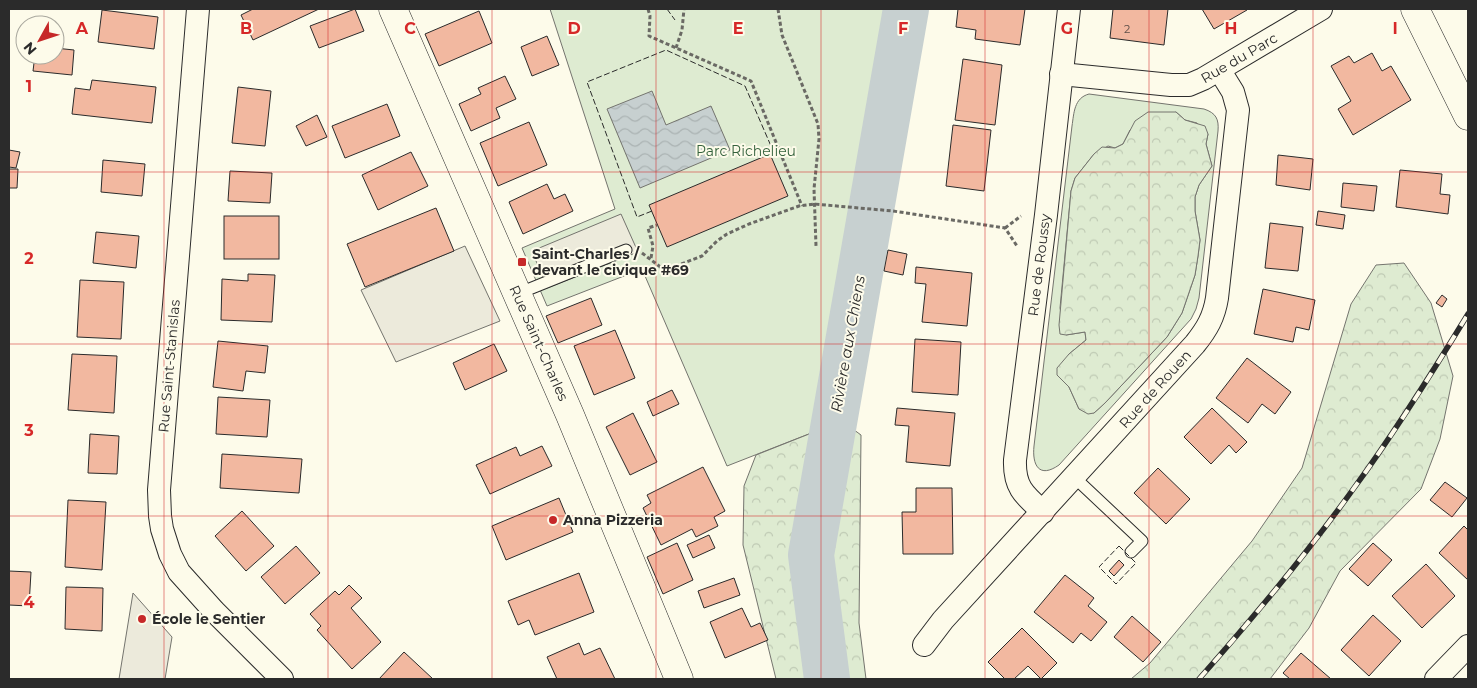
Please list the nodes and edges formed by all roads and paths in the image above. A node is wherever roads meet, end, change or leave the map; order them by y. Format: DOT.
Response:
graph roads {
  1 [pos="198,9"];
  2 [pos="393,9"];
  3 [pos="648,9"];
  4 [pos="684,9"];
  5 [pos="778,9"];
  6 [pos="1069,9"];
  7 [pos="1321,9"];
  8 [pos="1415,9"];
  9 [pos="676,48"];
  10 [pos="1220,71"];
  11 [pos="1061,74"];
  12 [pos="1468,116"];
  13 [pos="814,204"];
  14 [pos="802,206"];
  15 [pos="1026,213"];
  16 [pos="658,225"];
  17 [pos="1005,228"];
  18 [pos="816,246"];
  19 [pos="626,250"];
  20 [pos="640,252"];
  21 [pos="1021,253"];
  22 [pos="650,258"];
  23 [pos="518,294"];
  24 [pos="1074,477"];
  25 [pos="1042,512"];
  26 [pos="1132,552"];
  27 [pos="924,645"];
  28 [pos="1468,646"];
  29 [pos="282,679"];
  30 [pos="679,679"];
  31 [pos="1436,679"];
  1 -- 29 [label="street, Rue Saint-Stanislas"];
  2 -- 23 [label="street, Rue Saint-Charles"];
  3 -- 9 [label="path"];
  4 -- 9 [label="path"];
  5 -- 13 [label="path"];
  6 -- 11 [label="street, Rue de Roussy"];
  7 -- 10 [label="street, Rue du Parc"];
  8 -- 12 [label="street"];
  9 -- 14 [label="path"];
  10 -- 11 [label="street, Rue du Parc"];
  10 -- 24 [label="street, Rue de Rouen"];
  11 -- 25 [label="street, Rue de Roussy"];
  13 -- 14 [label="path"];
  13 -- 17 [label="path"];
  13 -- 18 [label="path"];
  14 -- 22 [label="path"];
  15 -- 17 [label="path"];
  16 -- 22 [label="path"];
  17 -- 21 [label="path"];
  19 -- 23 [label="lane"];
  20 -- 22 [label="path"];
  23 -- 30 [label="street, Rue Saint-Charles"];
  24 -- 25 [label="street, Rue de Rouen"];
  24 -- 26 [label="lane"];
  25 -- 27 [label="street, Rue de Rouen"];
  28 -- 31 [label="street"];
}
